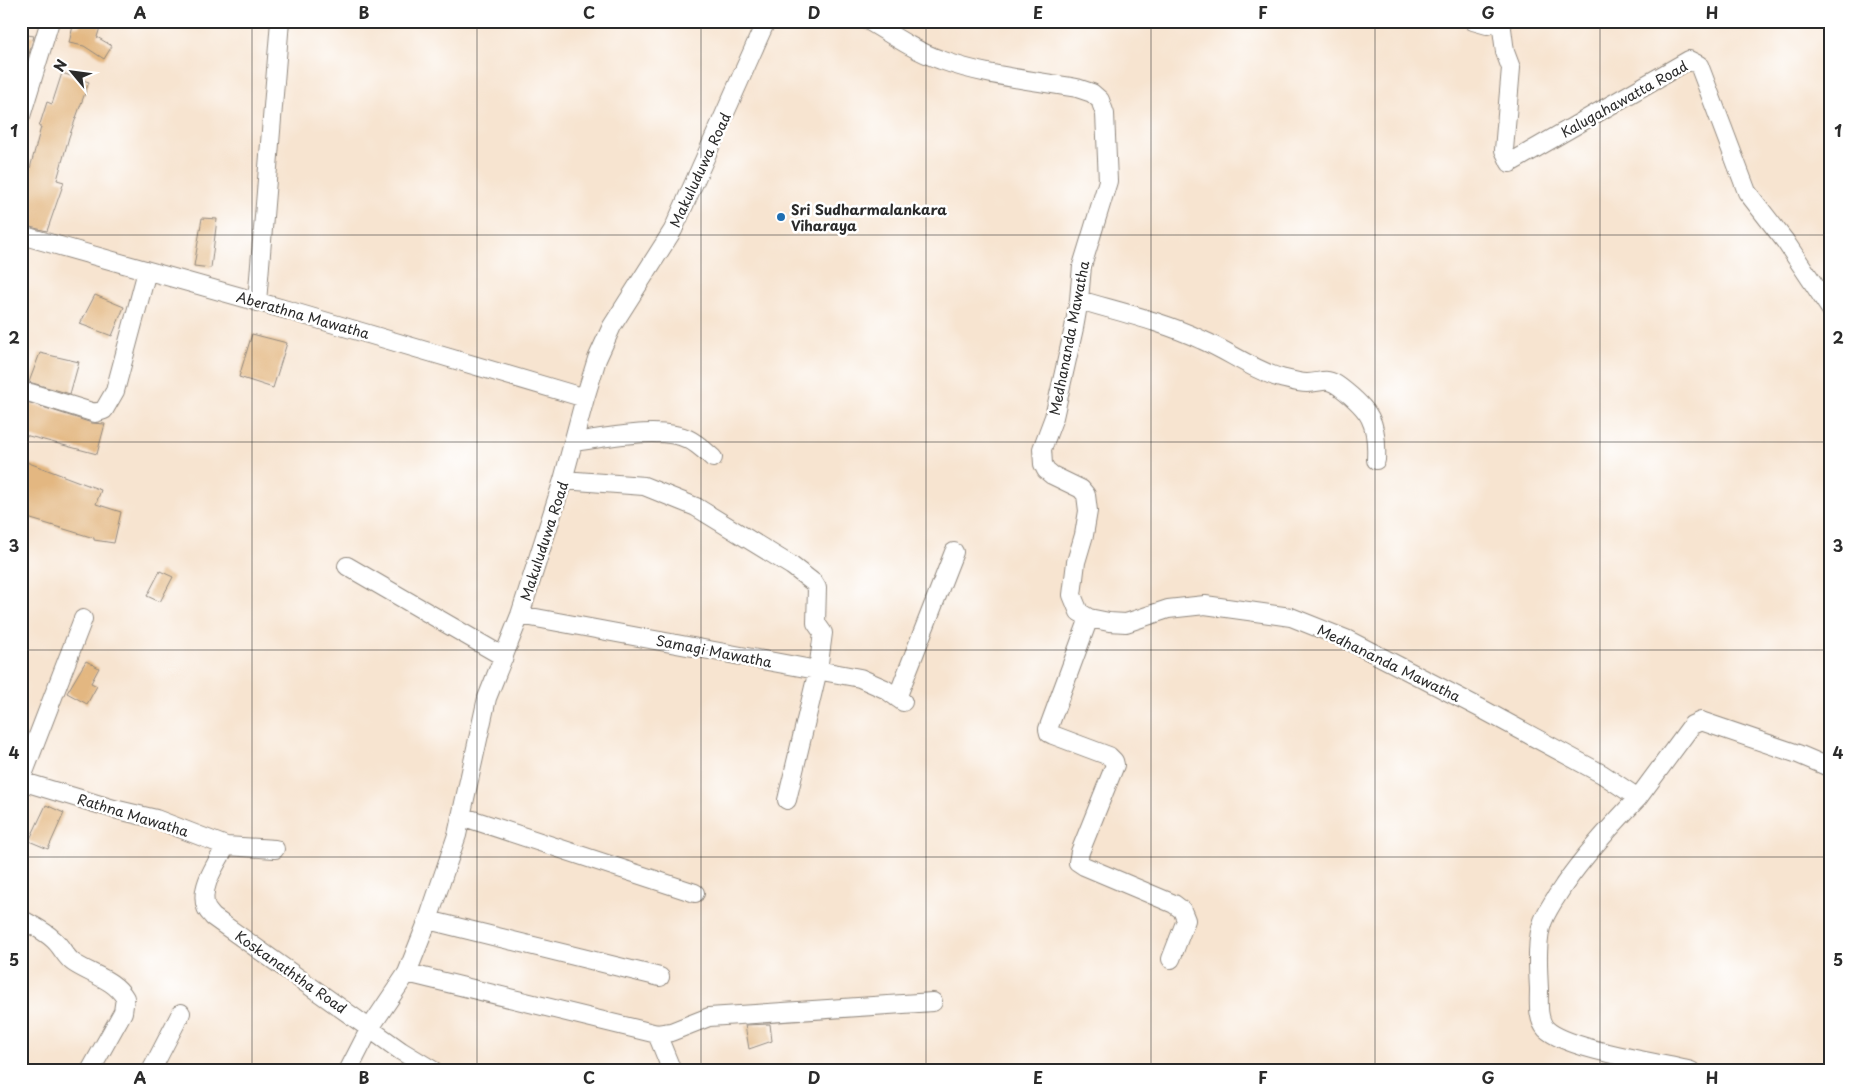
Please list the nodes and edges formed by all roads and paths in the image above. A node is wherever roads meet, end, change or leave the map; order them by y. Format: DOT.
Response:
graph roads {
  1 [pos="50,21"];
  2 [pos="280,21"];
  3 [pos="766,21"];
  4 [pos="869,21"];
  5 [pos="1474,21"];
  6 [pos="1495,21"];
  7 [pos="1501,21"];
  8 [pos="21,116"];
  9 [pos="21,234"];
  10 [pos="148,271"];
  11 [pos="1079,300"];
  12 [pos="257,302"];
  13 [pos="1831,310"];
  14 [pos="31,393"];
  15 [pos="585,398"];
  16 [pos="574,442"];
  17 [pos="713,458"];
  18 [pos="1376,460"];
  19 [pos="563,480"];
  20 [pos="954,552"];
  21 [pos="347,566"];
  22 [pos="520,614"];
  23 [pos="1089,618"];
  24 [pos="83,619"];
  25 [pos="504,657"];
  26 [pos="818,670"];
  27 [pos="1831,768"];
  28 [pos="21,780"];
  29 [pos="1638,798"];
  30 [pos="787,800"];
  31 [pos="461,816"];
  32 [pos="226,846"];
  33 [pos="276,849"];
  34 [pos="695,892"];
  35 [pos="21,919"];
  36 [pos="428,920"];
  37 [pos="1172,959"];
  38 [pos="407,973"];
  39 [pos="660,977"];
  40 [pos="933,1002"];
  41 [pos="181,1013"];
  42 [pos="370,1028"];
  43 [pos="657,1034"];
  44 [pos="90,1071"];
  45 [pos="151,1071"];
  46 [pos="348,1071"];
  47 [pos="434,1071"];
  48 [pos="672,1071"];
  49 [pos="1692,1071"];
  1 -- 8 [label="street"];
  2 -- 12 [label="street"];
  3 -- 15 [label="street, Makuluduwa Road"];
  4 -- 11 [label="street, Medhananda Mawatha"];
  5 -- 6 [label="street"];
  7 -- 13 [label="street, Kalugahawatta Road"];
  9 -- 10 [label="street, Aberathna Mawatha"];
  10 -- 12 [label="street, Aberathna Mawatha"];
  10 -- 14 [label="street"];
  11 -- 18 [label="street"];
  11 -- 23 [label="street, Medhananda Mawatha"];
  12 -- 15 [label="street, Aberathna Mawatha"];
  15 -- 16 [label="street, Makuluduwa Road"];
  16 -- 17 [label="street"];
  16 -- 19 [label="street, Makuluduwa Road"];
  19 -- 22 [label="street, Makuluduwa Road"];
  19 -- 26 [label="street"];
  20 -- 26 [label="street, Samagi Mawatha"];
  21 -- 25 [label="street"];
  22 -- 25 [label="street, Makuluduwa Road"];
  22 -- 26 [label="street, Samagi Mawatha"];
  23 -- 29 [label="street, Medhananda Mawatha"];
  23 -- 37 [label="street"];
  24 -- 28 [label="street"];
  25 -- 31 [label="street, Makuluduwa Road"];
  26 -- 30 [label="street"];
  27 -- 29 [label="street"];
  28 -- 32 [label="street, Rathna Mawatha"];
  29 -- 49 [label="street"];
  31 -- 34 [label="street"];
  31 -- 36 [label="street, Makuluduwa Road"];
  32 -- 33 [label="street, Rathna Mawatha"];
  32 -- 42 [label="street, Koskanaththa Road"];
  35 -- 44 [label="street"];
  36 -- 38 [label="street, Makuluduwa Road"];
  36 -- 39 [label="street"];
  38 -- 42 [label="street, Makuluduwa Road"];
  38 -- 43 [label="street"];
  40 -- 43 [label="street"];
  41 -- 45 [label="street"];
  42 -- 46 [label="street, Makuluduwa Road"];
  42 -- 47 [label="street, Koskanaththa Road"];
  43 -- 48 [label="street"];
}
